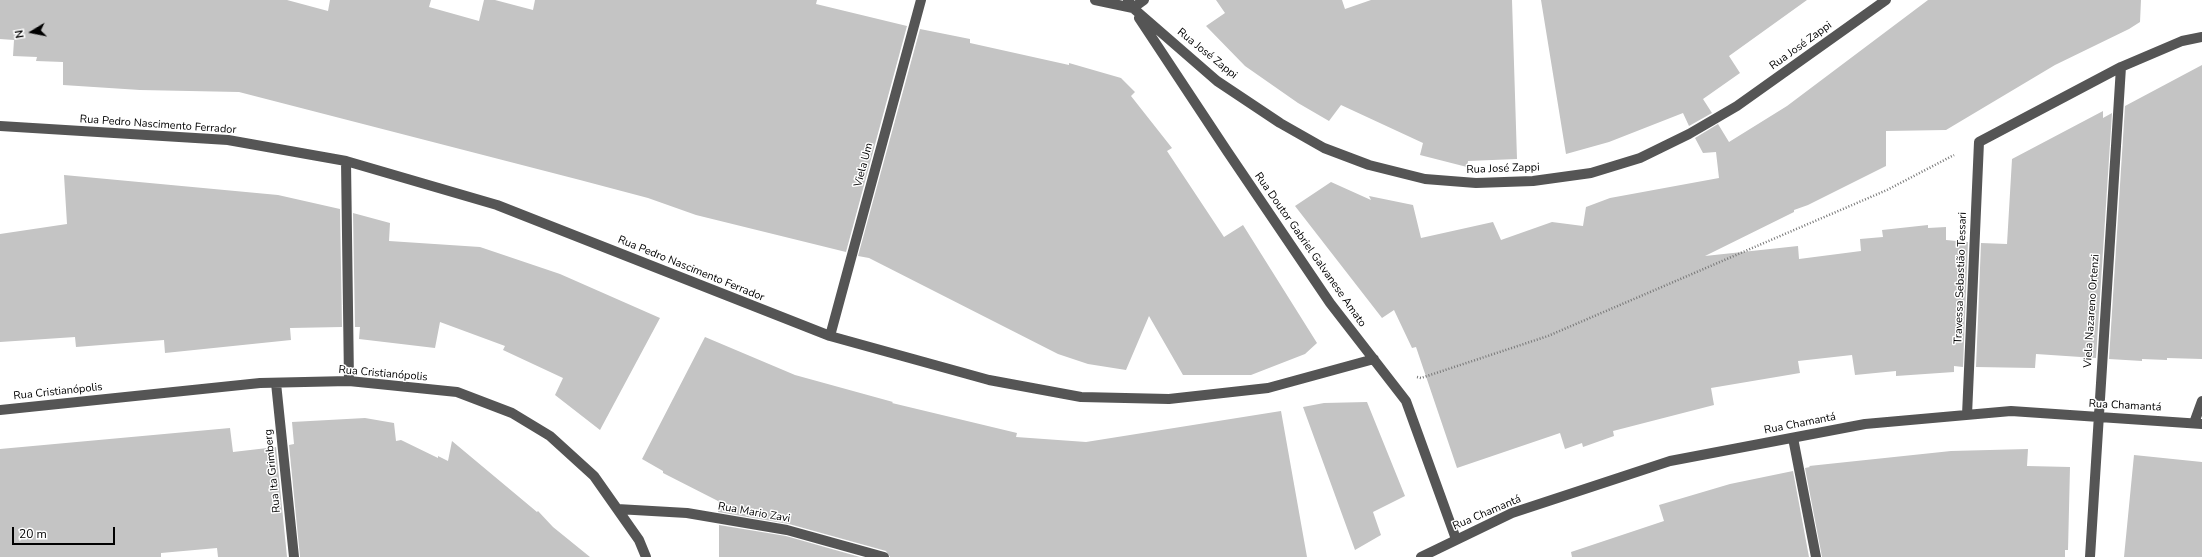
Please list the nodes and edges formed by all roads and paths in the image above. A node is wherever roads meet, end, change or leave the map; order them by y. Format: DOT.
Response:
graph roads {
  1 [pos="921,0"];
  2 [pos="1094,0"];
  3 [pos="1144,0"];
  4 [pos="1886,0"];
  5 [pos="1130,4"];
  6 [pos="2202,37"];
  7 [pos="2121,67"];
  8 [pos="0,126"];
  9 [pos="1979,142"];
  10 [pos="346,161"];
  11 [pos="830,336"];
  12 [pos="1374,359"];
  13 [pos="1414,375"];
  14 [pos="350,381"];
  15 [pos="276,383"];
  16 [pos="2202,401"];
  17 [pos="0,410"];
  18 [pos="1967,415"];
  19 [pos="2097,416"];
  20 [pos="2198,423"];
  21 [pos="1793,438"];
  22 [pos="617,509"];
  23 [pos="1456,538"];
  24 [pos="294,557"];
  25 [pos="646,557"];
  26 [pos="884,557"];
  27 [pos="1421,557"];
  28 [pos="1816,557"];
  29 [pos="2090,557"];
  1 -- 11 [label="street, Viela Um"];
  2 -- 5 [label="street"];
  3 -- 5 [label="street"];
  4 -- 5 [label="street, Rua José Zappi"];
  5 -- 12 [label="street, Rua Doutor Gabriel Galvanese Amato"];
  6 -- 7 [label="street"];
  7 -- 9 [label="street"];
  7 -- 19 [label="street, Viela Nazareno Ortenzi"];
  8 -- 10 [label="street, Rua Pedro Nascimento Ferrador"];
  9 -- 13 [label="path"];
  9 -- 18 [label="street, Travessa Sebastião Tessari"];
  10 -- 11 [label="street, Rua Pedro Nascimento Ferrador"];
  10 -- 14 [label="street"];
  11 -- 12 [label="street, Rua Pedro Nascimento Ferrador"];
  12 -- 23 [label="street, Rua Doutor Gabriel Galvanese Amato"];
  14 -- 15 [label="street, Rua Cristianópolis"];
  14 -- 22 [label="street, Rua Cristianópolis"];
  15 -- 17 [label="street, Rua Cristianópolis"];
  15 -- 24 [label="street, Rua Ita Grimberg"];
  16 -- 20 [label="street"];
  18 -- 19 [label="street, Rua Chamantá"];
  18 -- 21 [label="street, Rua Chamantá"];
  19 -- 20 [label="street, Rua Chamantá"];
  19 -- 29 [label="street, Viela Nazareno Ortenzi"];
  21 -- 23 [label="street, Rua Chamantá"];
  21 -- 28 [label="street"];
  22 -- 25 [label="street, Rua Cristianópolis"];
  22 -- 26 [label="street, Rua Mario Zavi"];
  23 -- 27 [label="street, Rua Chamantá"];
}
